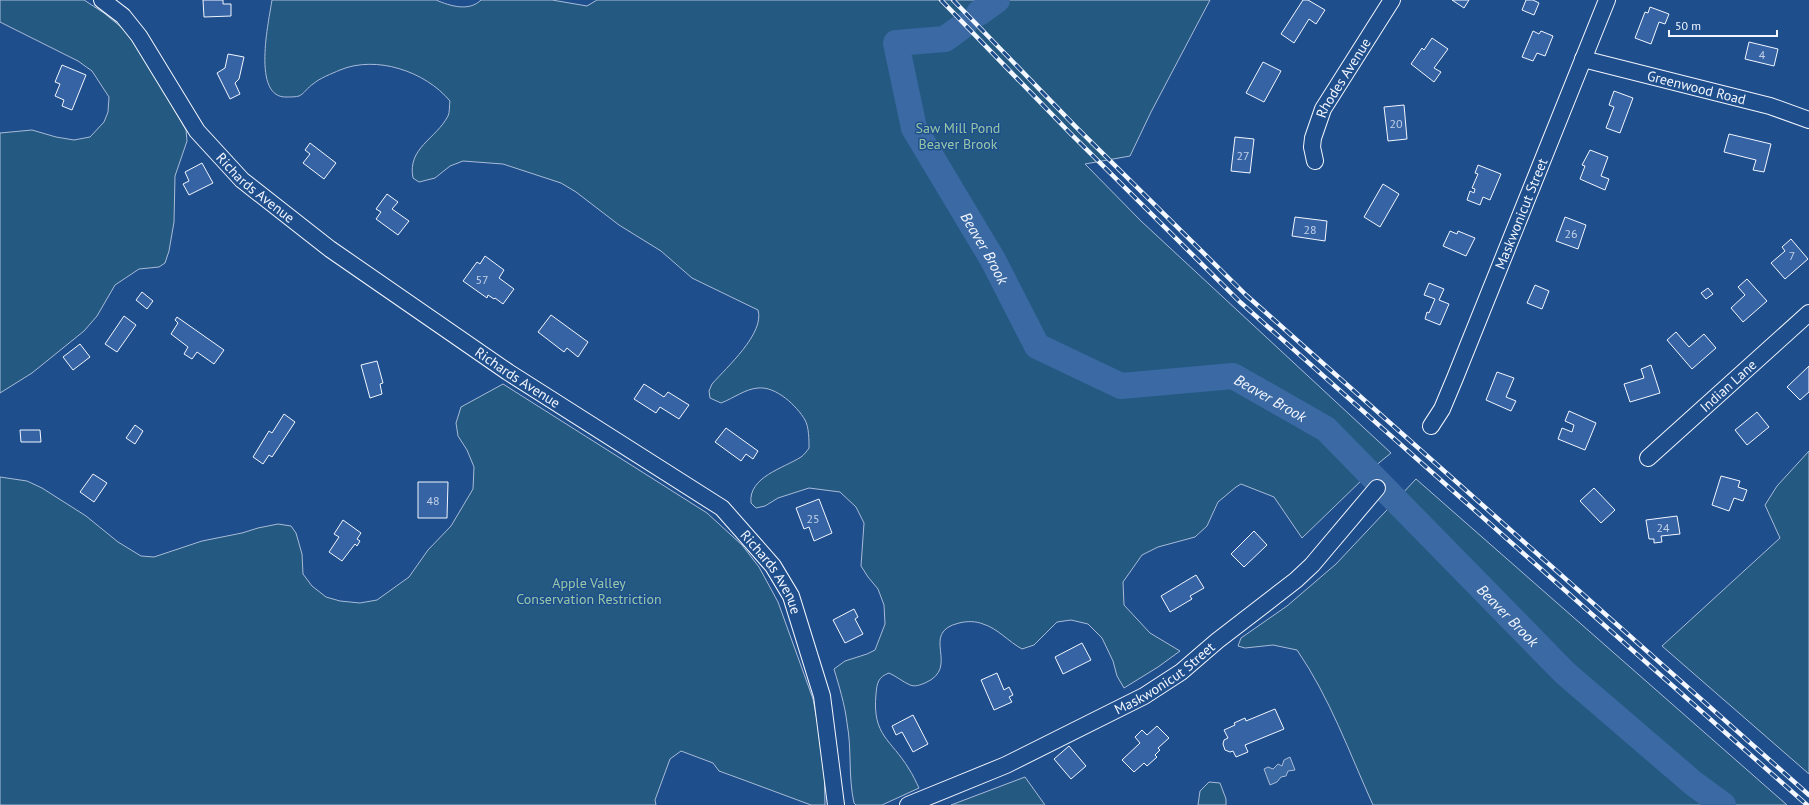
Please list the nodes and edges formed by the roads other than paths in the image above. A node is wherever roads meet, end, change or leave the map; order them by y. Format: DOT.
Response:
graph roads {
  1 [pos="102,0"];
  2 [pos="1392,0"];
  3 [pos="1607,0"];
  4 [pos="1583,59"];
  5 [pos="1809,120"];
  6 [pos="1315,161"];
  7 [pos="1809,313"];
  8 [pos="1431,426"];
  9 [pos="1648,458"];
  10 [pos="1377,488"];
  11 [pos="836,805"];
  12 [pos="908,805"];
  1 -- 11 [label="street, Richards Avenue"];
  2 -- 6 [label="street, Rhodes Avenue"];
  3 -- 4 [label="street, Maskwonicut Street"];
  4 -- 5 [label="street, Greenwood Road"];
  4 -- 8 [label="street, Maskwonicut Street"];
  7 -- 9 [label="street, Indian Lane"];
  10 -- 12 [label="street, Maskwonicut Street"];
}
